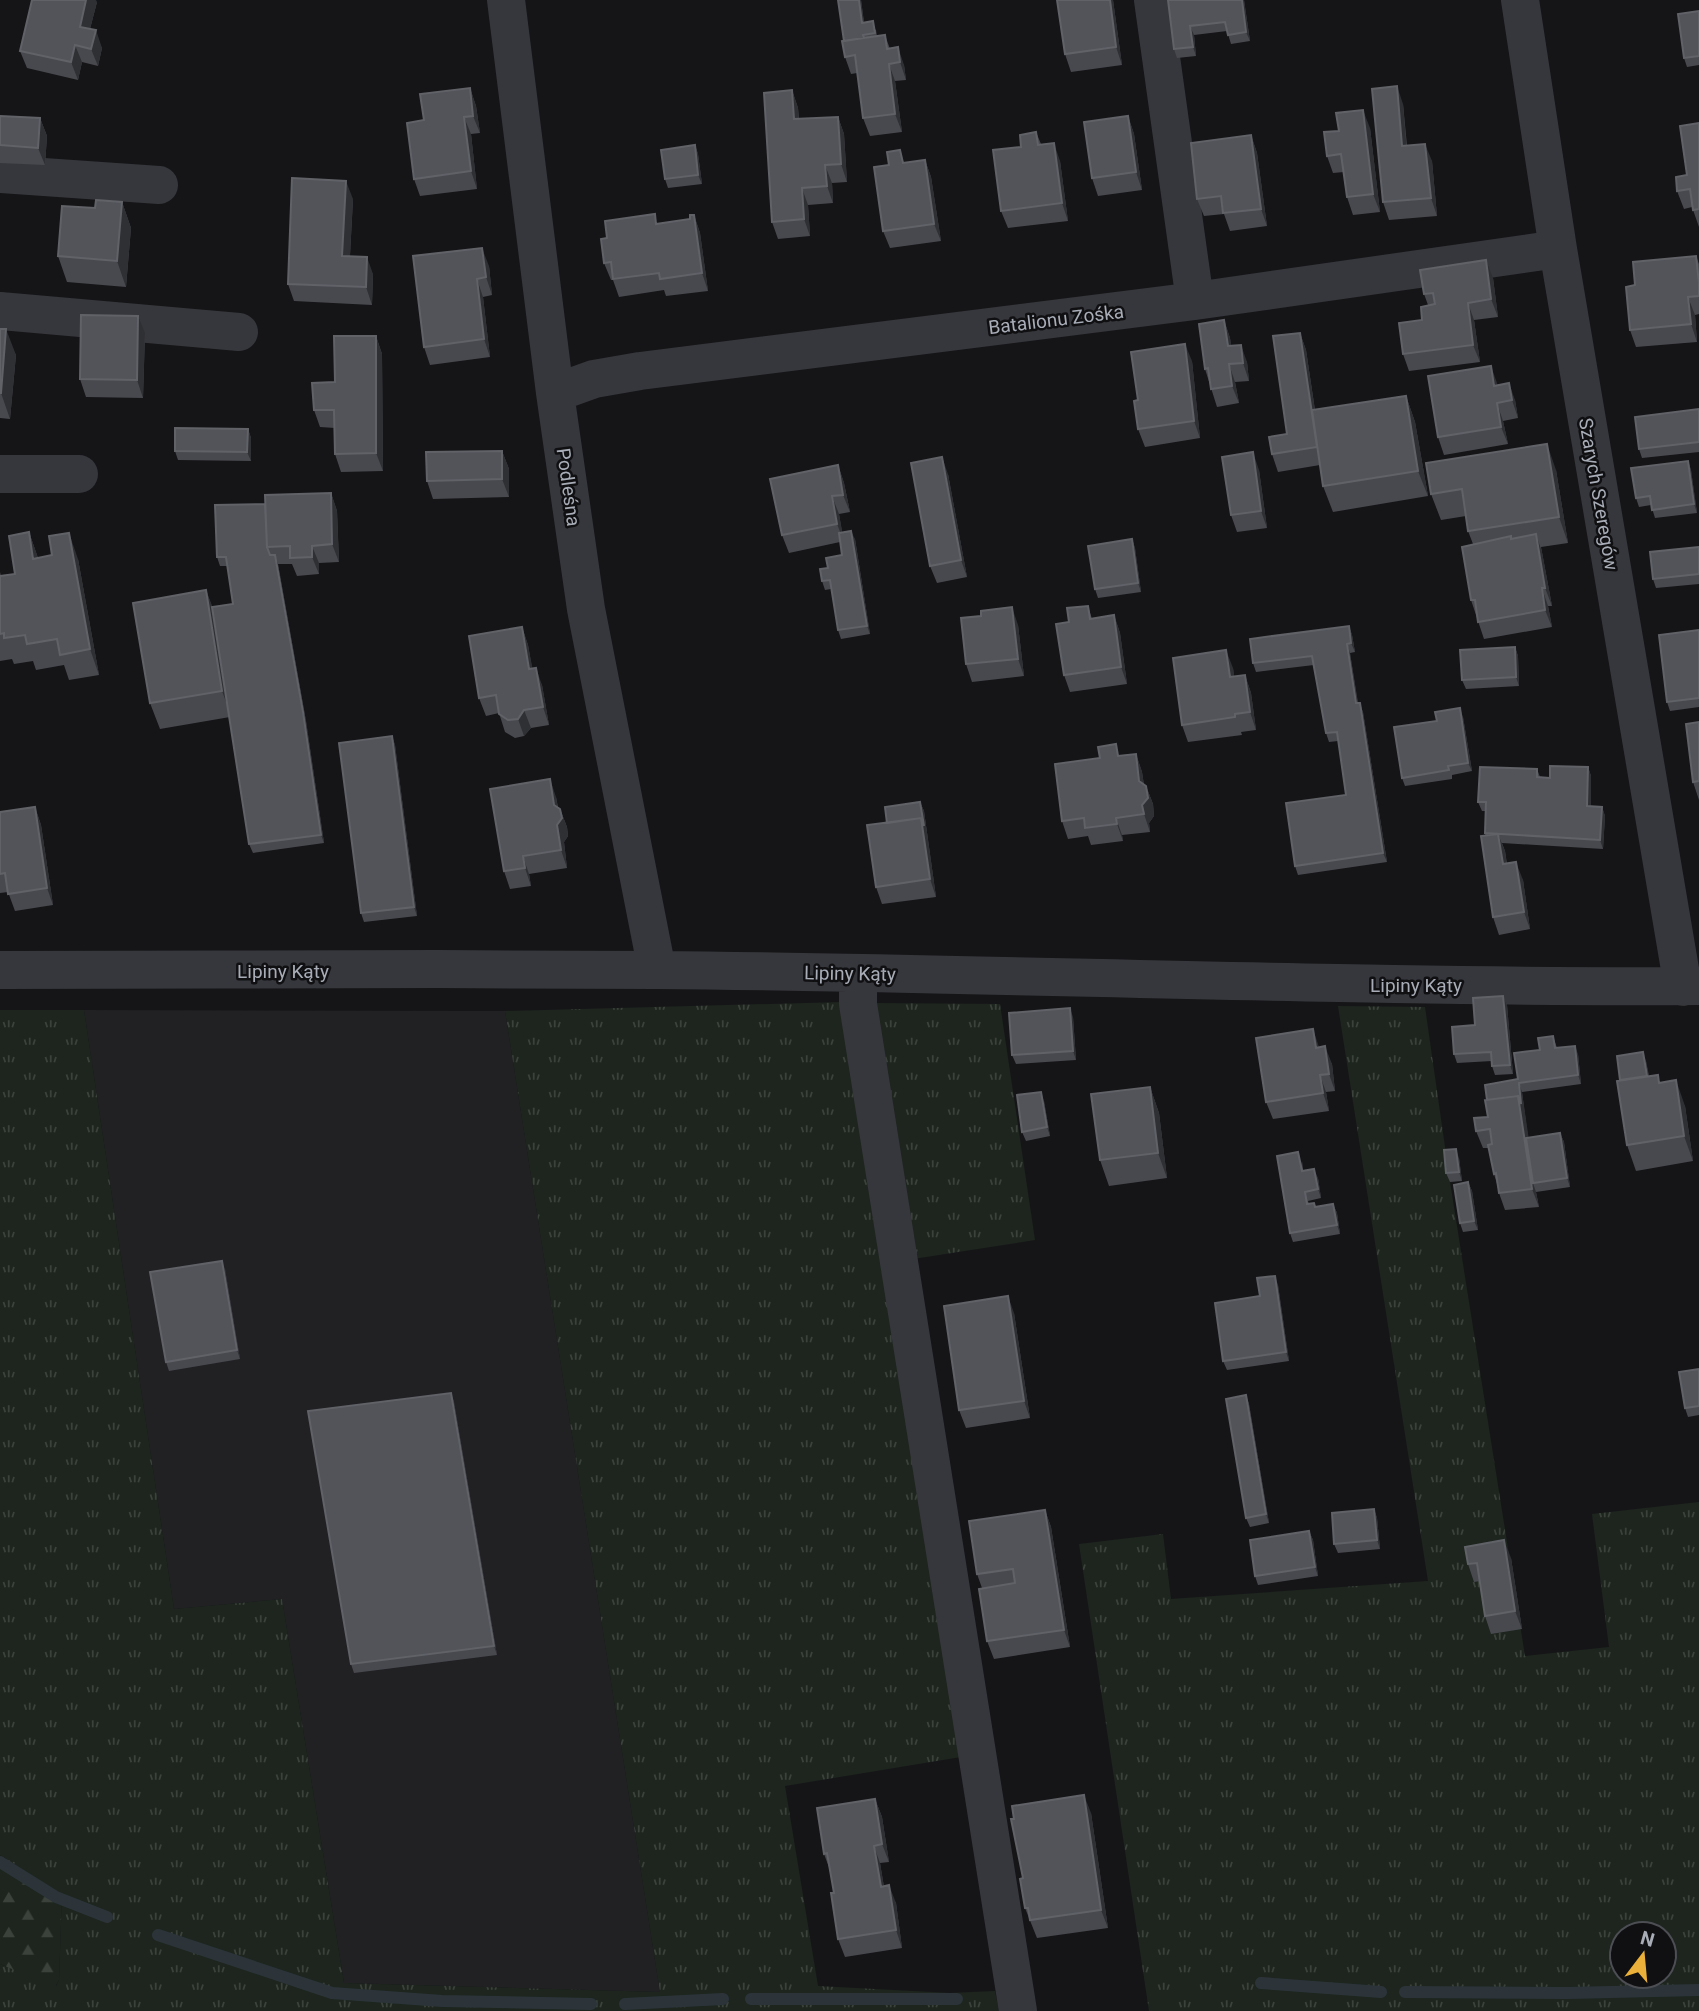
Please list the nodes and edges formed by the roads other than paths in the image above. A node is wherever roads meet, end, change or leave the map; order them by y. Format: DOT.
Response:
graph roads {
  1 [pos="506,0"];
  2 [pos="1153,0"];
  3 [pos="1520,0"];
  4 [pos="0,174"];
  5 [pos="159,185"];
  6 [pos="1558,249"];
  7 [pos="1195,301"];
  8 [pos="0,311"];
  9 [pos="239,332"];
  10 [pos="555,393"];
  11 [pos="0,474"];
  12 [pos="79,474"];
  13 [pos="657,970"];
  14 [pos="0,971"];
  15 [pos="858,974"];
  16 [pos="1691,986"];
  17 [pos="1018,2011"];
  1 -- 10 [label="street, Podleśna"];
  2 -- 7 [label="street"];
  3 -- 6 [label="street, Szarych Szeregów"];
  4 -- 5 [label="street"];
  6 -- 7 [label="street, Batalionu Zośka"];
  6 -- 16 [label="street, Szarych Szeregów"];
  7 -- 10 [label="street, Batalionu Zośka"];
  8 -- 9 [label="street"];
  10 -- 13 [label="street, Podleśna"];
  11 -- 12 [label="street"];
  13 -- 14 [label="street, Lipiny Kąty"];
  13 -- 15 [label="street, Lipiny Kąty"];
  15 -- 16 [label="street, Lipiny Kąty"];
  15 -- 17 [label="street"];
}
